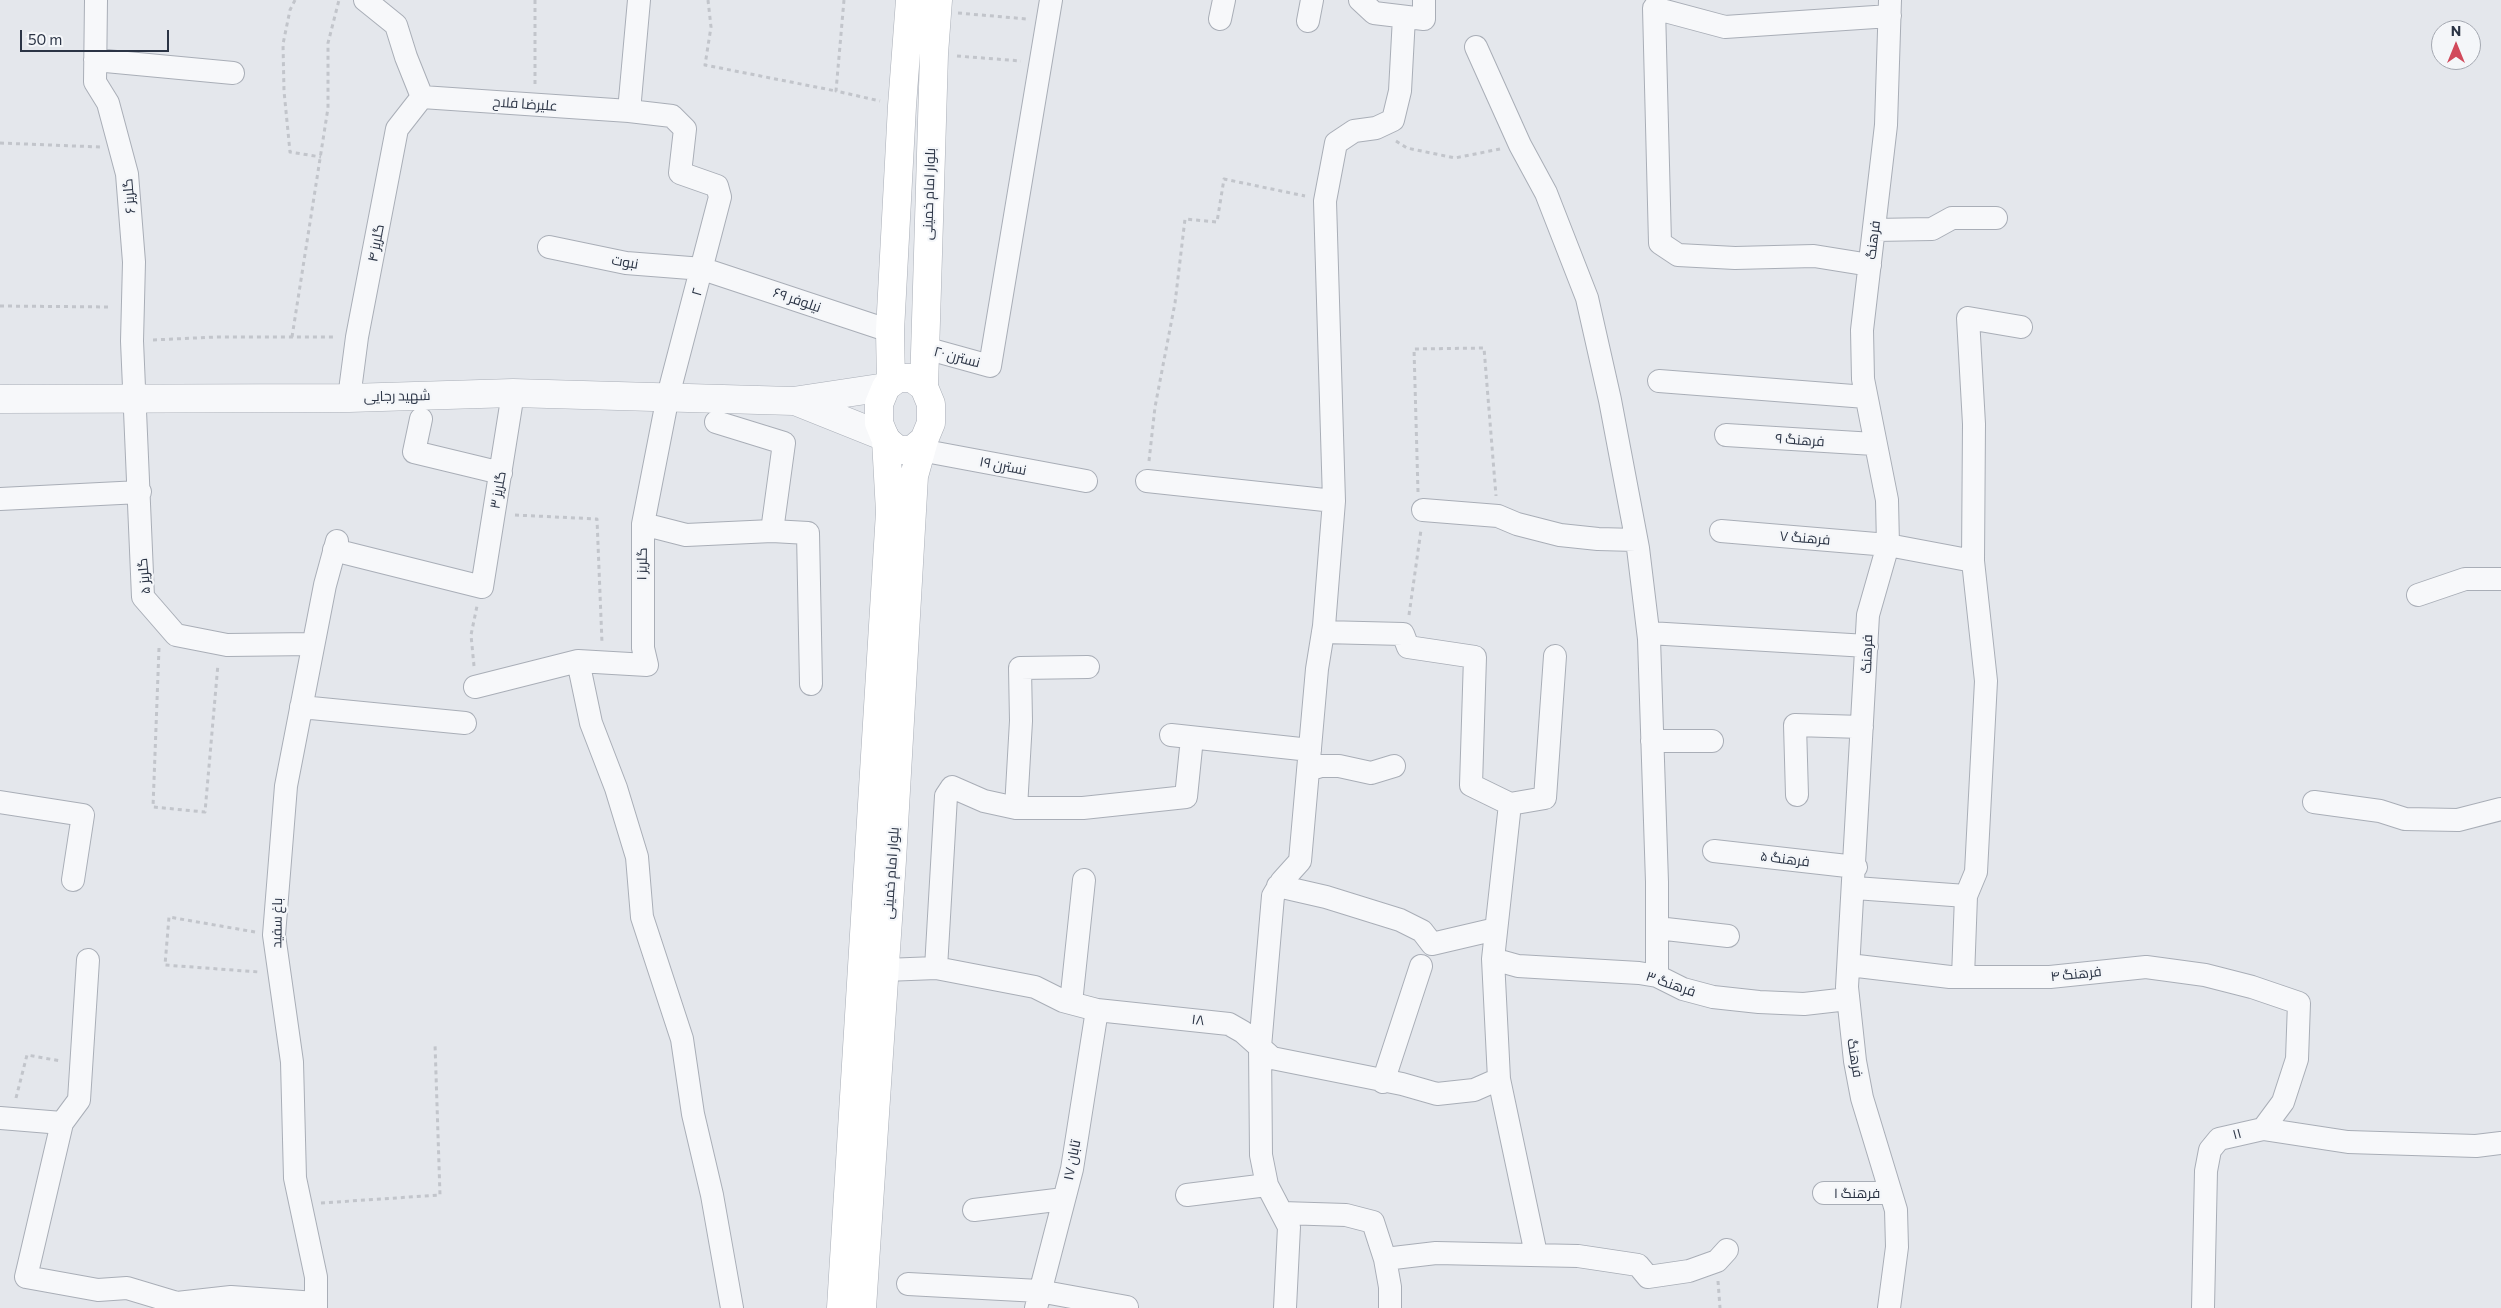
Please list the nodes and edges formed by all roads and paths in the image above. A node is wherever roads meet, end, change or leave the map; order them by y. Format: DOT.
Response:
graph roads {
  1 [pos="96,0"];
  2 [pos="295,0"];
  3 [pos="339,0"];
  4 [pos="365,0"];
  5 [pos="535,0"];
  6 [pos="639,0"];
  7 [pos="708,0"];
  8 [pos="844,0"];
  9 [pos="910,0"];
  10 [pos="1360,0"];
  11 [pos="1424,0"];
  12 [pos="938,5"];
  13 [pos="1890,8"];
  14 [pos="1049,10"];
  15 [pos="1404,16"];
  16 [pos="1476,47"];
  17 [pos="934,54"];
  18 [pos="95,60"];
  19 [pos="1041,63"];
  20 [pos="233,73"];
  21 [pos="836,91"];
  22 [pos="422,97"];
  23 [pos="535,105"];
  24 [pos="902,106"];
  25 [pos="628,111"];
  26 [pos="1376,128"];
  27 [pos="0,143"];
  28 [pos="1520,144"];
  29 [pos="120,148"];
  30 [pos="321,157"];
  31 [pos="717,186"];
  32 [pos="1325,201"];
  33 [pos="1996,218"];
  34 [pos="1874,230"];
  35 [pos="549,246"];
  36 [pos="1870,265"];
  37 [pos="703,269"];
  38 [pos="0,306"];
  39 [pos="133,307"];
  40 [pos="2021,327"];
  41 [pos="890,331"];
  42 [pos="292,337"];
  43 [pos="357,337"];
  44 [pos="132,341"];
  45 [pos="925,348"];
  46 [pos="1414,349"];
  47 [pos="1659,381"];
  48 [pos="889,385"];
  49 [pos="924,387"];
  50 [pos="513,393"];
  51 [pos="668,396"];
  52 [pos="1866,397"];
  53 [pos="135,398"];
  54 [pos="349,398"];
  55 [pos="0,399"];
  56 [pos="794,401"];
  57 [pos="421,419"];
  58 [pos="716,422"];
  59 [pos="1726,435"];
  60 [pos="886,438"];
  61 [pos="1874,444"];
  62 [pos="922,445"];
  63 [pos="501,473"];
  64 [pos="1086,482"];
  65 [pos="1147,482"];
  66 [pos="140,492"];
  67 [pos="0,499"];
  68 [pos="1334,501"];
  69 [pos="1423,510"];
  70 [pos="494,514"];
  71 [pos="1498,516"];
  72 [pos="643,524"];
  73 [pos="772,531"];
  74 [pos="1721,531"];
  75 [pos="1636,540"];
  76 [pos="1888,546"];
  77 [pos="1973,561"];
  78 [pos="2501,579"];
  79 [pos="482,587"];
  80 [pos="2418,595"];
  81 [pos="161,617"];
  82 [pos="1323,632"];
  83 [pos="1649,633"];
  84 [pos="219,644"];
  85 [pos="313,644"];
  86 [pos="1867,646"];
  87 [pos="1555,656"];
  88 [pos="578,661"];
  89 [pos="603,662"];
  90 [pos="1088,667"];
  91 [pos="811,684"];
  92 [pos="476,687"];
  93 [pos="301,708"];
  94 [pos="465,723"];
  95 [pos="1862,727"];
  96 [pos="1652,741"];
  97 [pos="1712,741"];
  98 [pos="1309,760"];
  99 [pos="1394,766"];
  100 [pos="1797,795"];
  101 [pos="0,802"];
  102 [pos="2314,802"];
  103 [pos="1510,804"];
  104 [pos="1016,808"];
  105 [pos="2501,809"];
  106 [pos="1714,851"];
  107 [pos="1855,878"];
  108 [pos="73,880"];
  109 [pos="1084,880"];
  110 [pos="1278,886"];
  111 [pos="1966,896"];
  112 [pos="1657,928"];
  113 [pos="1496,929"];
  114 [pos="274,936"];
  115 [pos="1728,936"];
  116 [pos="1493,959"];
  117 [pos="88,960"];
  118 [pos="1849,965"];
  119 [pos="1421,966"];
  120 [pos="936,968"];
  121 [pos="885,970"];
  122 [pos="279,974"];
  123 [pos="1657,976"];
  124 [pos="1963,977"];
  125 [pos="1848,998"];
  126 [pos="1071,1004"];
  127 [pos="1097,1010"];
  128 [pos="435,1044"];
  129 [pos="1260,1047"];
  130 [pos="82,1064"];
  131 [pos="1499,1079"];
  132 [pos="1383,1082"];
  133 [pos="5,1118"];
  134 [pos="62,1123"];
  135 [pos="2263,1129"];
  136 [pos="2501,1143"];
  137 [pos="1266,1185"];
  138 [pos="1824,1192"];
  139 [pos="1890,1193"];
  140 [pos="1187,1195"];
  141 [pos="1064,1199"];
  142 [pos="300,1204"];
  143 [pos="974,1210"];
  144 [pos="1282,1213"];
  145 [pos="1727,1250"];
  146 [pos="1536,1254"];
  147 [pos="1385,1258"];
  148 [pos="908,1284"];
  149 [pos="1037,1299"];
  150 [pos="316,1306"];
  151 [pos="1127,1307"];
  152 [pos="732,1308"];
  153 [pos="841,1308"];
  154 [pos="862,1308"];
  155 [pos="1284,1308"];
  156 [pos="1390,1308"];
  157 [pos="1889,1308"];
  158 [pos="2203,1308"];
  1 -- 18 [label="street, گلریز ۶"];
  2 -- 30 [label="path"];
  3 -- 30 [label="path"];
  4 -- 22 [label="street"];
  5 -- 23 [label="path"];
  6 -- 25 [label="street"];
  7 -- 21 [label="path"];
  8 -- 21 [label="path"];
  9 -- 24 [label="main road"];
  10 -- 15 [label="street"];
  11 -- 15 [label="street"];
  12 -- 14 [label="path"];
  12 -- 17 [label="main road, بلوار امام خمینی"];
  13 -- 34 [label="street, فرهنگ"];
  13 -- 36 [label="street"];
  14 -- 19 [label="street"];
  15 -- 26 [label="street"];
  16 -- 28 [label="street"];
  17 -- 19 [label="path"];
  17 -- 45 [label="main road, بلوار امام خمینی"];
  18 -- 20 [label="street"];
  18 -- 29 [label="street, گلریز ۶"];
  19 -- 45 [label="street, نسترن ۲۰"];
  21 -- 24 [label="path"];
  22 -- 23 [label="street, علیرضا فلاح"];
  22 -- 43 [label="street, گلریز ۴"];
  23 -- 25 [label="street, علیرضا فلاح"];
  24 -- 41 [label="main road"];
  25 -- 31 [label="street, علیرضا فلاح"];
  26 -- 28 [label="path"];
  26 -- 32 [label="street"];
  27 -- 29 [label="path"];
  28 -- 75 [label="street"];
  29 -- 39 [label="street, گلریز ۶"];
  30 -- 42 [label="path"];
  31 -- 37 [label="street, ۲"];
  32 -- 65 [label="path"];
  32 -- 68 [label="street"];
  33 -- 34 [label="street"];
  34 -- 36 [label="street, فرهنگ"];
  35 -- 37 [label="street, نبوت"];
  36 -- 52 [label="street, فرهنگ"];
  37 -- 41 [label="street, نیلوفر ۶۹"];
  37 -- 51 [label="street, ۲"];
  38 -- 39 [label="path"];
  39 -- 44 [label="street, گلریز ۶"];
  40 -- 77 [label="street"];
  41 -- 48 [label="main road"];
  42 -- 43 [label="path"];
  42 -- 44 [label="path"];
  43 -- 54 [label="street, گلریز ۴"];
  44 -- 53 [label="street, گلریز ۶"];
  45 -- 49 [label="main road, بلوار امام خمینی"];
  46 -- 71 [label="path"];
  47 -- 52 [label="street"];
  48 -- 49 [label="main road"];
  48 -- 56 [label="street"];
  48 -- 60 [label="main road"];
  49 -- 62 [label="main road"];
  50 -- 51 [label="street, شهید رجایی"];
  50 -- 54 [label="street, شهید رجایی"];
  50 -- 63 [label="street, گلریز ۳"];
  51 -- 56 [label="street, شهید رجایی"];
  51 -- 72 [label="street, گلریز ۱"];
  52 -- 61 [label="street, فرهنگ"];
  53 -- 54 [label="street, شهید رجایی"];
  53 -- 55 [label="street, شهید رجایی"];
  53 -- 66 [label="street, گلریز ۵"];
  56 -- 60 [label="street"];
  57 -- 63 [label="street"];
  58 -- 73 [label="street"];
  59 -- 61 [label="street, فرهنگ ۹"];
  60 -- 62 [label="main road"];
  60 -- 153 [label="main road, بلوار امام خمینی"];
  61 -- 76 [label="street, فرهنگ"];
  62 -- 64 [label="street, نسترن ۱۹"];
  62 -- 121 [label="main road, بلوار امام خمینی"];
  63 -- 70 [label="street, گلریز ۳"];
  65 -- 68 [label="street"];
  66 -- 67 [label="street"];
  66 -- 81 [label="street, گلریز ۵"];
  68 -- 82 [label="street"];
  69 -- 71 [label="street"];
  70 -- 79 [label="street, گلریز ۳"];
  70 -- 89 [label="path"];
  71 -- 75 [label="street"];
  72 -- 73 [label="street"];
  72 -- 89 [label="street, گلریز ۱"];
  73 -- 91 [label="street"];
  74 -- 76 [label="street, فرهنگ ۷"];
  75 -- 83 [label="street"];
  76 -- 77 [label="street, فرهنگ ۷"];
  76 -- 86 [label="street, فرهنگ"];
  77 -- 111 [label="street"];
  78 -- 80 [label="street"];
  79 -- 85 [label="street, باغ سفید"];
  79 -- 92 [label="path"];
  81 -- 84 [label="street, گلریز ۵"];
  81 -- 84 [label="path"];
  82 -- 98 [label="street"];
  82 -- 103 [label="street"];
  83 -- 86 [label="street"];
  83 -- 96 [label="street"];
  84 -- 85 [label="street, گلریز ۵"];
  85 -- 93 [label="street, باغ سفید"];
  86 -- 95 [label="street, فرهنگ"];
  87 -- 103 [label="street"];
  88 -- 89 [label="street, گلریز ۱"];
  88 -- 92 [label="street, گلریز ۱"];
  88 -- 152 [label="street"];
  90 -- 104 [label="street"];
  93 -- 94 [label="street"];
  93 -- 114 [label="street, باغ سفید"];
  95 -- 100 [label="street"];
  95 -- 107 [label="street, فرهنگ"];
  96 -- 97 [label="street"];
  96 -- 112 [label="street"];
  98 -- 99 [label="street"];
  98 -- 104 [label="street"];
  98 -- 110 [label="street"];
  101 -- 108 [label="street"];
  102 -- 105 [label="street"];
  103 -- 113 [label="street"];
  104 -- 120 [label="street"];
  106 -- 107 [label="street, فرهنگ ۵"];
  107 -- 111 [label="street, فرهنگ ۵"];
  107 -- 118 [label="street, فرهنگ"];
  109 -- 126 [label="street"];
  110 -- 113 [label="street"];
  110 -- 129 [label="street"];
  111 -- 124 [label="street"];
  112 -- 115 [label="street"];
  112 -- 123 [label="street"];
  113 -- 116 [label="street"];
  114 -- 122 [label="street, باغ سفید"];
  114 -- 122 [label="path"];
  116 -- 123 [label="street, فرهنگ ۳"];
  116 -- 131 [label="street"];
  117 -- 130 [label="street"];
  118 -- 124 [label="street, فرهنگ ۴"];
  118 -- 125 [label="street, فرهنگ"];
  119 -- 132 [label="street"];
  120 -- 121 [label="street, ۱۸"];
  120 -- 126 [label="street, ۱۸"];
  121 -- 154 [label="main road, بلوار امام خمینی"];
  122 -- 142 [label="street, باغ سفید"];
  123 -- 125 [label="street, فرهنگ ۳"];
  124 -- 135 [label="street, فرهنگ ۴"];
  125 -- 139 [label="street, فرهنگ"];
  126 -- 127 [label="street, ۱۸"];
  127 -- 129 [label="street, ۱۸"];
  127 -- 141 [label="street, تابان ۱۷"];
  128 -- 142 [label="path"];
  129 -- 132 [label="street, ۱۸"];
  129 -- 137 [label="street"];
  130 -- 133 [label="path"];
  130 -- 134 [label="street"];
  131 -- 132 [label="street, ۱۸"];
  131 -- 146 [label="street"];
  133 -- 134 [label="street"];
  134 -- 150 [label="street"];
  135 -- 136 [label="street"];
  135 -- 158 [label="street, ۱۱"];
  137 -- 140 [label="street"];
  137 -- 144 [label="street"];
  138 -- 139 [label="street, فرهنگ ۱"];
  139 -- 157 [label="street, فرهنگ"];
  141 -- 143 [label="street"];
  141 -- 149 [label="street, تابان ۱۷"];
  142 -- 150 [label="street, باغ سفید"];
  144 -- 147 [label="street"];
  144 -- 155 [label="street"];
  145 -- 146 [label="street"];
  146 -- 147 [label="street"];
  147 -- 156 [label="street"];
  148 -- 149 [label="street"];
  149 -- 151 [label="street"];
}
